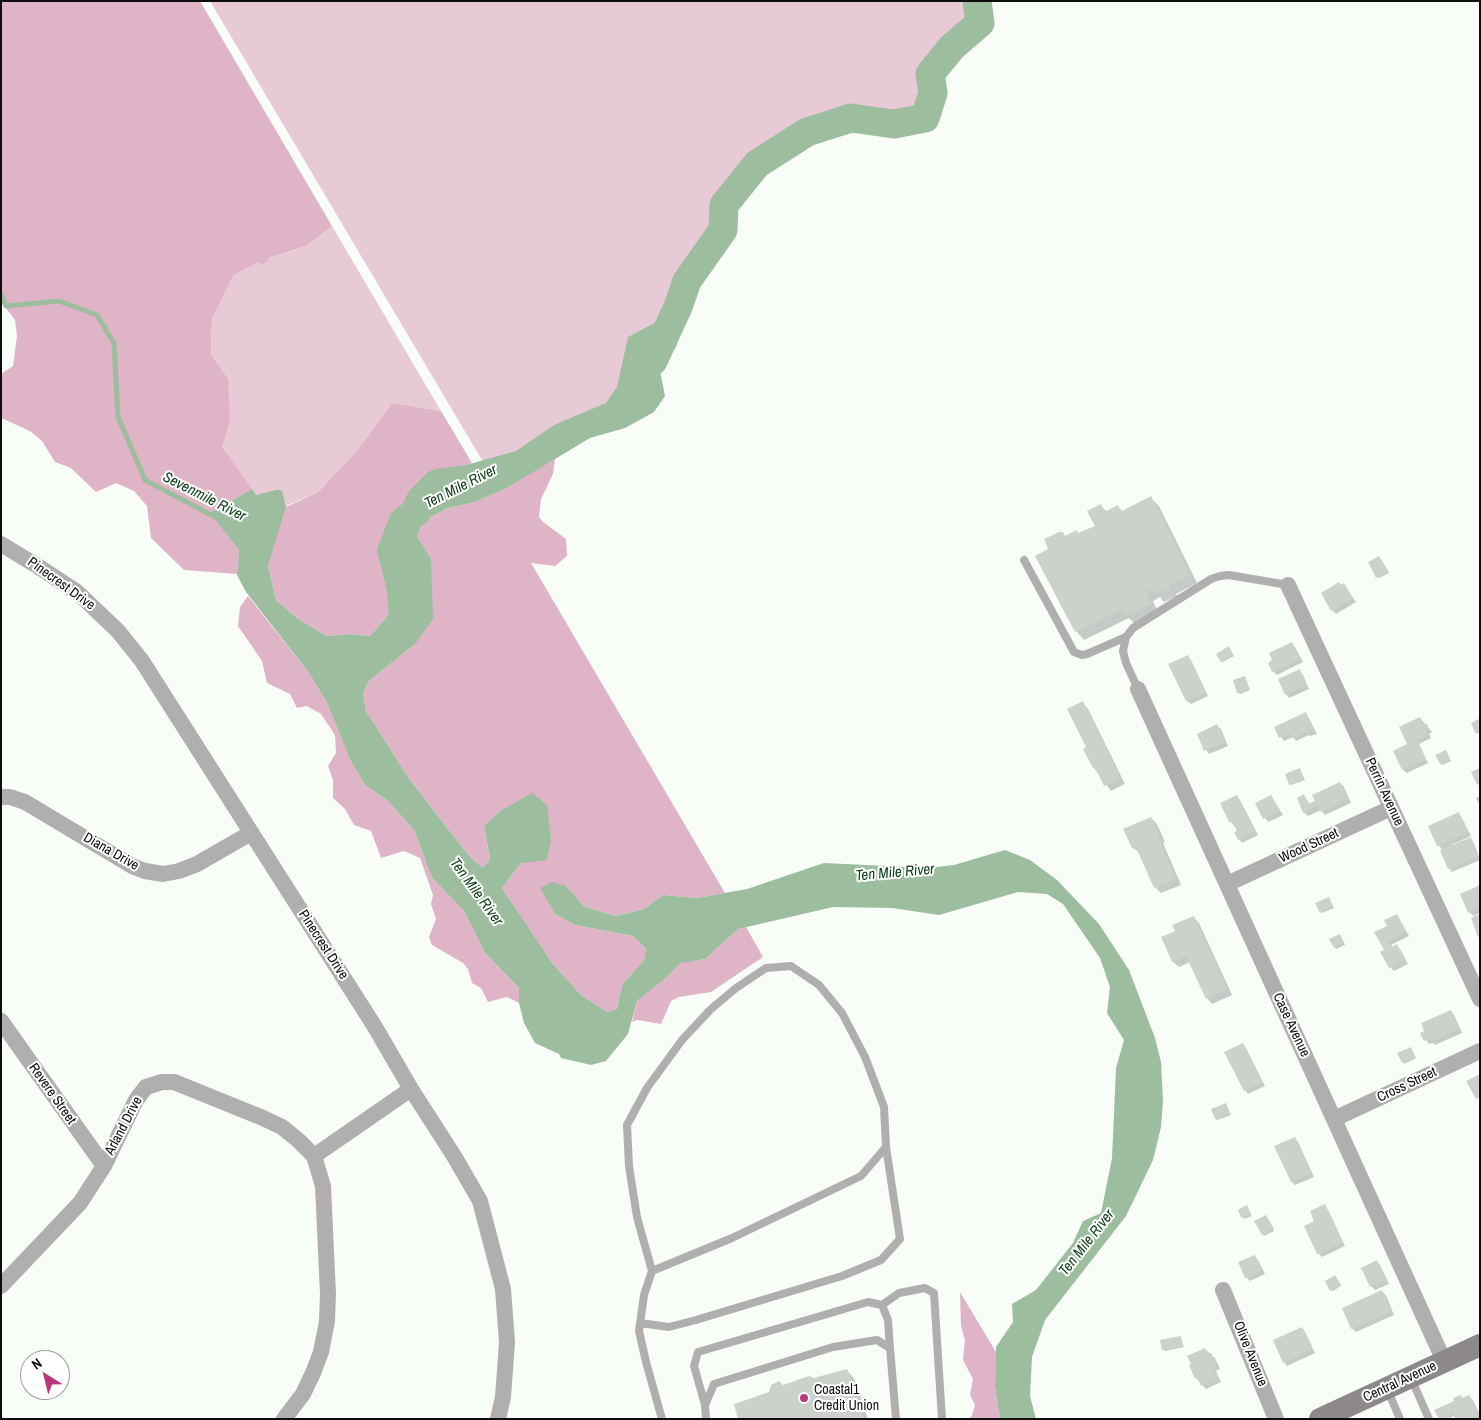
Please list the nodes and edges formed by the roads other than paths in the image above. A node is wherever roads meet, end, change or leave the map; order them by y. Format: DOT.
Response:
graph roads {
  1 [pos="1,544"];
  2 [pos="1024,560"];
  3 [pos="1288,585"];
  4 [pos="1126,637"];
  5 [pos="1138,690"];
  6 [pos="1,797"];
  7 [pos="1391,808"];
  8 [pos="250,833"];
  9 [pos="1227,884"];
  10 [pos="1480,999"];
  11 [pos="3,1029"];
  12 [pos="1480,1051"];
  13 [pos="411,1089"];
  14 [pos="1334,1119"];
  15 [pos="886,1147"];
  16 [pos="314,1156"];
  17 [pos="104,1166"];
  18 [pos="652,1271"];
  19 [pos="1,1286"];
  20 [pos="1223,1290"];
  21 [pos="882,1305"];
  22 [pos="640,1323"];
  23 [pos="1480,1345"];
  24 [pos="890,1348"];
  25 [pos="1444,1361"];
  26 [pos="1410,1377"];
  27 [pos="1387,1388"];
  28 [pos="705,1406"];
  29 [pos="284,1419"];
  30 [pos="498,1419"];
  31 [pos="662,1419"];
  32 [pos="706,1419"];
  33 [pos="896,1419"];
  34 [pos="942,1419"];
  35 [pos="1276,1419"];
  36 [pos="1320,1419"];
  37 [pos="1400,1419"];
  38 [pos="1429,1419"];
  1 -- 8 [label="street, Pinecrest Drive"];
  2 -- 4 [label="lane"];
  3 -- 4 [label="lane"];
  3 -- 7 [label="street, Perrin Avenue"];
  4 -- 5 [label="lane"];
  5 -- 9 [label="street, Case Avenue"];
  6 -- 8 [label="street, Diana Drive"];
  7 -- 9 [label="street, Wood Street"];
  7 -- 10 [label="street, Perrin Avenue"];
  8 -- 13 [label="street, Pinecrest Drive"];
  9 -- 14 [label="street, Case Avenue"];
  11 -- 17 [label="street, Revere Street"];
  12 -- 14 [label="street, Cross Street"];
  13 -- 16 [label="street"];
  13 -- 30 [label="street, Pinecrest Drive"];
  14 -- 25 [label="street, Case Avenue"];
  15 -- 18 [label="lane"];
  15 -- 18 [label="lane"];
  15 -- 22 [label="lane"];
  16 -- 17 [label="street, Arland Drive"];
  16 -- 29 [label="street, Arland Drive"];
  17 -- 19 [label="street, Arland Drive"];
  18 -- 22 [label="lane"];
  20 -- 35 [label="street, Olive Avenue"];
  21 -- 24 [label="lane"];
  21 -- 28 [label="lane"];
  21 -- 34 [label="lane"];
  22 -- 31 [label="lane"];
  23 -- 25 [label="main road, Central Avenue"];
  24 -- 28 [label="lane"];
  24 -- 33 [label="lane"];
  25 -- 26 [label="main road, Central Avenue"];
  26 -- 27 [label="main road, Central Avenue"];
  26 -- 38 [label="lane"];
  27 -- 36 [label="main road, Central Avenue"];
  27 -- 37 [label="lane"];
  28 -- 32 [label="lane"];
}
